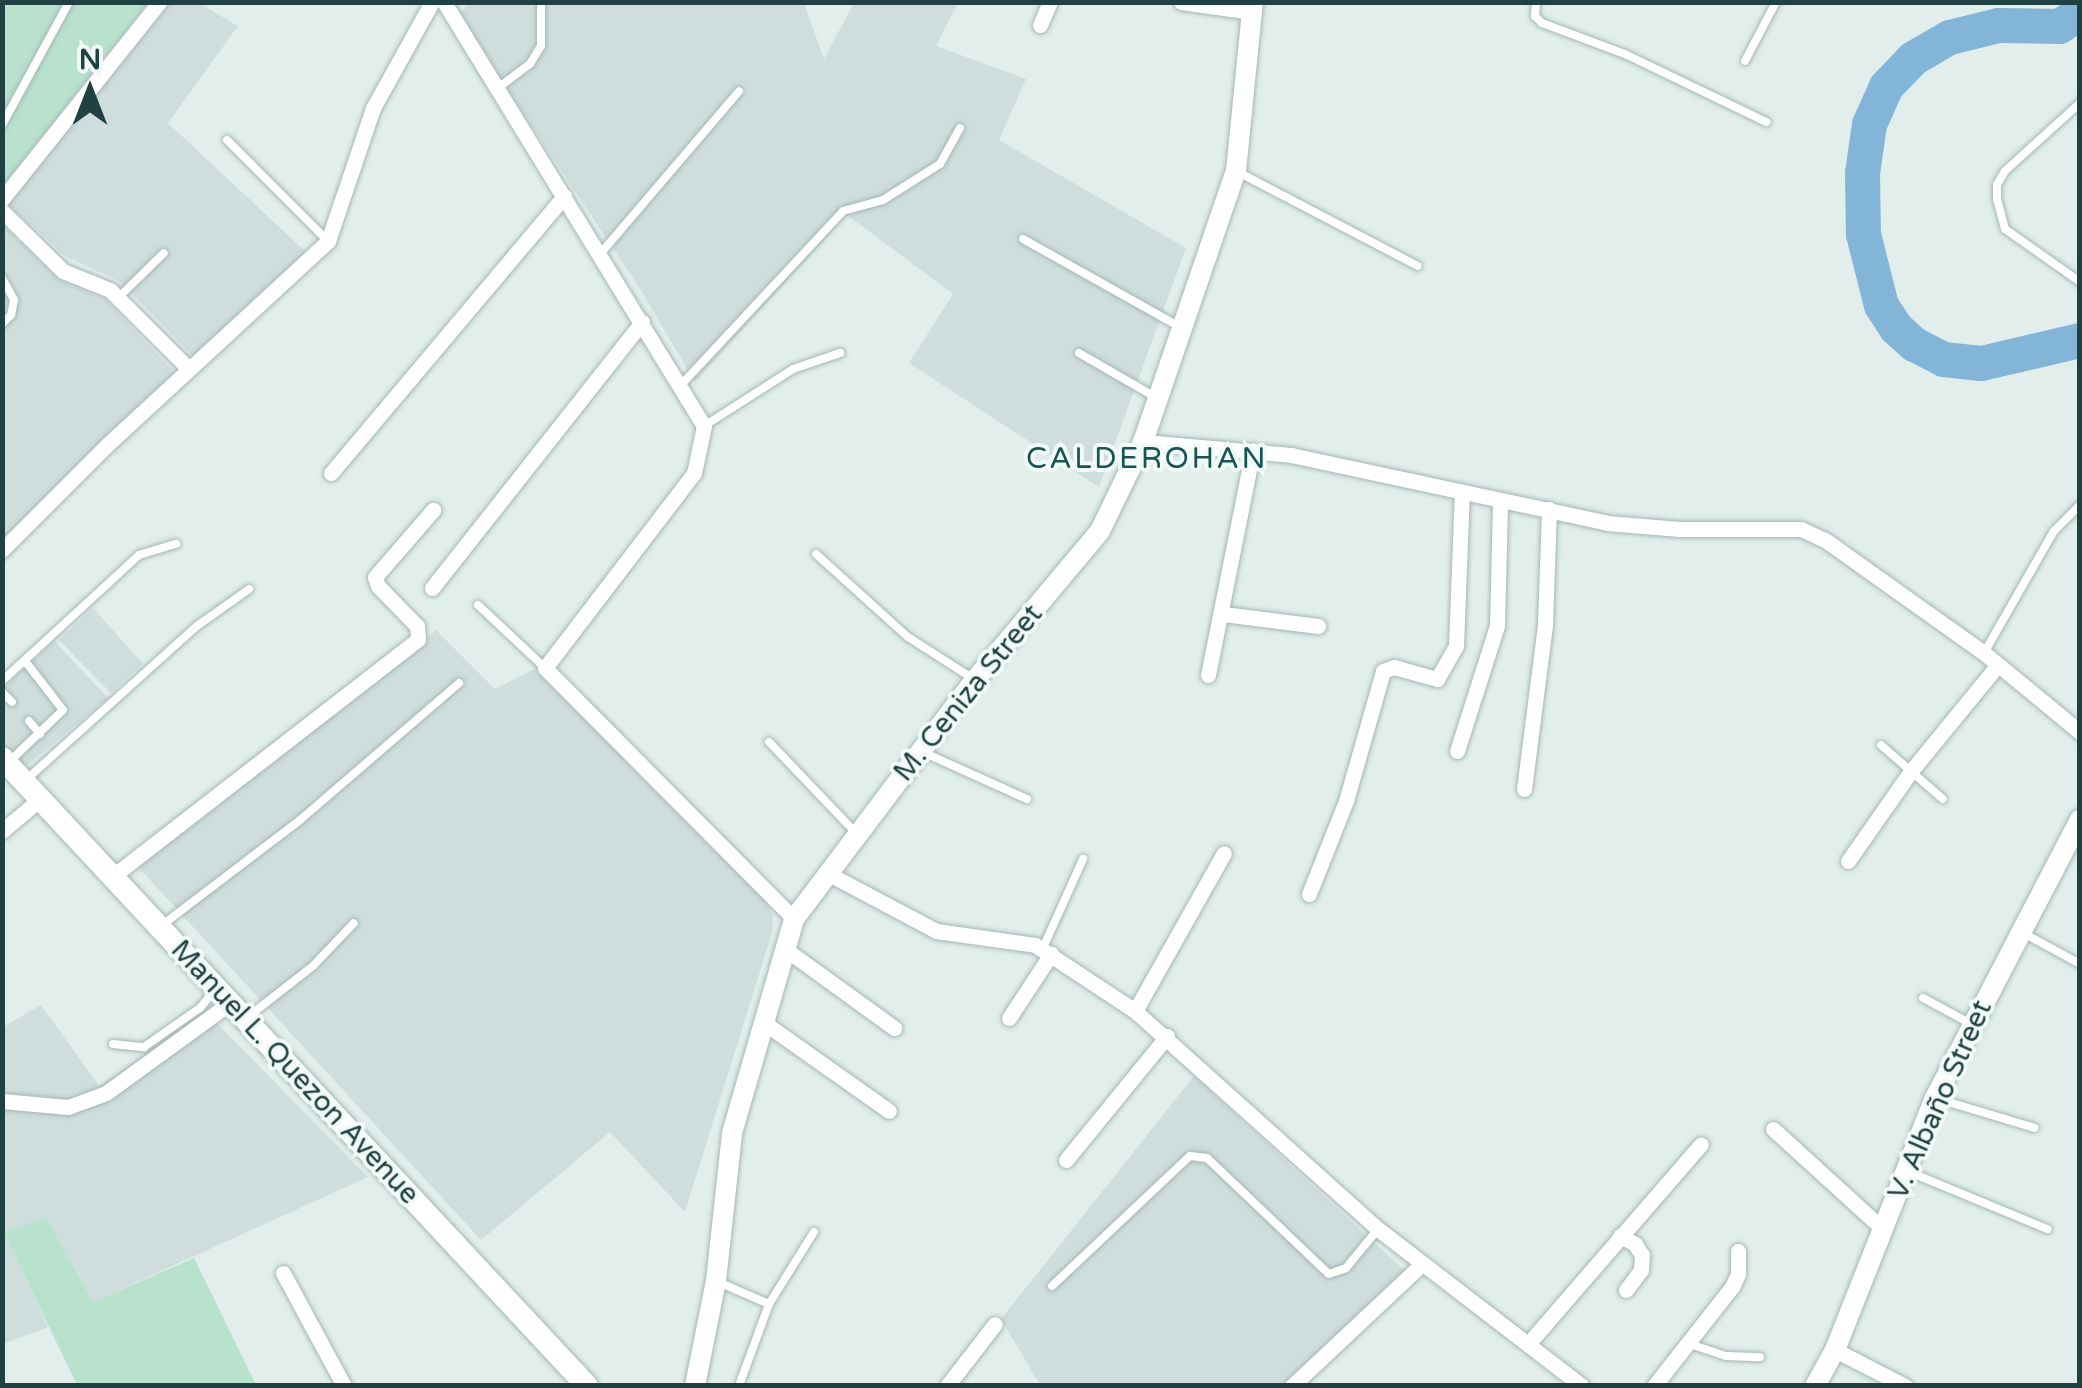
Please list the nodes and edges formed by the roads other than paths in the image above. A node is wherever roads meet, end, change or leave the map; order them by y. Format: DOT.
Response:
graph roads {
  1 [pos="70,2"];
  2 [pos="159,2"];
  3 [pos="432,2"];
  4 [pos="541,2"];
  5 [pos="1050,2"];
  6 [pos="1181,2"];
  7 [pos="1536,2"];
  8 [pos="1776,2"];
  9 [pos="453,7"];
  10 [pos="1253,8"];
  11 [pos="1040,25"];
  12 [pos="1745,61"];
  13 [pos="498,88"];
  14 [pos="739,91"];
  15 [pos="2080,103"];
  16 [pos="1766,122"];
  17 [pos="2,125"];
  18 [pos="960,128"];
  19 [pos="227,140"];
  20 [pos="1236,171"];
  21 [pos="564,196"];
  22 [pos="2,199"];
  23 [pos="2,211"];
  24 [pos="1022,239"];
  25 [pos="328,240"];
  26 [pos="164,254"];
  27 [pos="600,254"];
  28 [pos="1418,266"];
  29 [pos="2,278"];
  30 [pos="2080,282"];
  31 [pos="118,298"];
  32 [pos="642,322"];
  33 [pos="2,324"];
  34 [pos="1182,328"];
  35 [pos="840,353"];
  36 [pos="1078,353"];
  37 [pos="188,368"];
  38 [pos="680,386"];
  39 [pos="1158,398"];
  40 [pos="704,426"];
  41 [pos="1143,442"];
  42 [pos="1253,450"];
  43 [pos="331,473"];
  44 [pos="1462,494"];
  45 [pos="1500,500"];
  46 [pos="2080,504"];
  47 [pos="1548,509"];
  48 [pos="433,510"];
  49 [pos="176,544"];
  50 [pos="2,550"];
  51 [pos="816,554"];
  52 [pos="432,588"];
  53 [pos="249,589"];
  54 [pos="478,604"];
  55 [pos="1222,614"];
  56 [pos="1318,626"];
  57 [pos="1984,654"];
  58 [pos="25,661"];
  59 [pos="1997,666"];
  60 [pos="545,668"];
  61 [pos="1208,675"];
  62 [pos="975,680"];
  63 [pos="2,681"];
  64 [pos="459,682"];
  65 [pos="2,692"];
  66 [pos="12,702"];
  67 [pos="29,721"];
  68 [pos="2080,732"];
  69 [pos="40,734"];
  70 [pos="769,742"];
  71 [pos="1881,745"];
  72 [pos="922,751"];
  73 [pos="1456,751"];
  74 [pos="5,761"];
  75 [pos="1911,771"];
  76 [pos="1524,789"];
  77 [pos="32,790"];
  78 [pos="1943,798"];
  79 [pos="1027,799"];
  80 [pos="2078,827"];
  81 [pos="2,831"];
  82 [pos="858,834"];
  83 [pos="1224,853"];
  84 [pos="1084,859"];
  85 [pos="1848,861"];
  86 [pos="827,873"];
  87 [pos="112,876"];
  88 [pos="1309,894"];
  89 [pos="794,918"];
  90 [pos="354,923"];
  91 [pos="160,927"];
  92 [pos="2021,932"];
  93 [pos="785,949"];
  94 [pos="1046,952"];
  95 [pos="2080,964"];
  96 [pos="1923,998"];
  97 [pos="231,1003"];
  98 [pos="1136,1011"];
  99 [pos="1009,1018"];
  100 [pos="762,1022"];
  101 [pos="1971,1024"];
  102 [pos="894,1028"];
  103 [pos="1166,1036"];
  104 [pos="114,1044"];
  105 [pos="1935,1098"];
  106 [pos="2,1101"];
  107 [pos="889,1111"];
  108 [pos="2035,1128"];
  109 [pos="1774,1129"];
  110 [pos="1701,1144"];
  111 [pos="1066,1160"];
  112 [pos="1907,1171"];
  113 [pos="1378,1229"];
  114 [pos="2048,1229"];
  115 [pos="1884,1230"];
  116 [pos="814,1232"];
  117 [pos="1620,1236"];
  118 [pos="1738,1251"];
  119 [pos="1422,1264"];
  120 [pos="283,1273"];
  121 [pos="716,1280"];
  122 [pos="1052,1286"];
  123 [pos="1626,1290"];
  124 [pos="769,1304"];
  125 [pos="995,1324"];
  126 [pos="1687,1343"];
  127 [pos="1528,1344"];
  128 [pos="1835,1350"];
  129 [pos="1760,1357"];
  130 [pos="740,1383"];
  131 [pos="344,1386"];
  132 [pos="587,1386"];
  133 [pos="695,1386"];
  134 [pos="947,1386"];
  135 [pos="1292,1386"];
  136 [pos="1582,1386"];
  137 [pos="1654,1386"];
  138 [pos="1815,1386"];
  139 [pos="1905,1386"];
  1 -- 17 [label="lane"];
  2 -- 22 [label="street"];
  3 -- 25 [label="street"];
  4 -- 13 [label="lane"];
  5 -- 11 [label="street"];
  6 -- 10 [label="street"];
  7 -- 16 [label="lane"];
  8 -- 12 [label="lane"];
  9 -- 13 [label="street"];
  10 -- 20 [label="street, M. Ceniza Street"];
  13 -- 21 [label="street"];
  14 -- 27 [label="lane"];
  15 -- 30 [label="lane"];
  18 -- 38 [label="lane"];
  19 -- 25 [label="lane"];
  20 -- 28 [label="lane"];
  20 -- 34 [label="street, M. Ceniza Street"];
  21 -- 27 [label="street"];
  21 -- 43 [label="street"];
  23 -- 31 [label="street"];
  24 -- 34 [label="lane"];
  25 -- 37 [label="street"];
  26 -- 31 [label="lane"];
  27 -- 32 [label="street"];
  29 -- 33 [label="lane"];
  31 -- 37 [label="street"];
  32 -- 38 [label="street"];
  32 -- 52 [label="street"];
  34 -- 39 [label="street, M. Ceniza Street"];
  35 -- 40 [label="lane"];
  36 -- 39 [label="lane"];
  37 -- 50 [label="street"];
  38 -- 40 [label="street"];
  39 -- 41 [label="street, M. Ceniza Street"];
  40 -- 60 [label="street"];
  41 -- 42 [label="street"];
  41 -- 62 [label="street, M. Ceniza Street"];
  42 -- 44 [label="street"];
  42 -- 55 [label="street"];
  44 -- 45 [label="street"];
  44 -- 88 [label="street"];
  45 -- 47 [label="street"];
  45 -- 73 [label="street"];
  46 -- 57 [label="lane"];
  47 -- 57 [label="street"];
  47 -- 76 [label="street"];
  48 -- 87 [label="street"];
  49 -- 58 [label="lane"];
  51 -- 62 [label="lane"];
  53 -- 77 [label="lane"];
  54 -- 60 [label="lane"];
  55 -- 56 [label="street"];
  55 -- 61 [label="street"];
  57 -- 59 [label="street"];
  58 -- 63 [label="lane"];
  58 -- 69 [label="lane"];
  59 -- 68 [label="street"];
  59 -- 75 [label="street"];
  60 -- 89 [label="street"];
  62 -- 72 [label="street, M. Ceniza Street"];
  64 -- 91 [label="lane"];
  65 -- 66 [label="lane"];
  67 -- 69 [label="lane"];
  69 -- 74 [label="lane"];
  70 -- 82 [label="lane"];
  71 -- 75 [label="lane"];
  72 -- 79 [label="lane"];
  72 -- 82 [label="street, M. Ceniza Street"];
  74 -- 77 [label="main road, Manuel L. Quezon Avenue"];
  75 -- 78 [label="lane"];
  75 -- 85 [label="street"];
  77 -- 81 [label="street"];
  77 -- 87 [label="main road, Manuel L. Quezon Avenue"];
  80 -- 92 [label="street, V. Albaño Street"];
  82 -- 86 [label="street, M. Ceniza Street"];
  83 -- 98 [label="street"];
  84 -- 94 [label="lane"];
  86 -- 89 [label="street, M. Ceniza Street"];
  86 -- 94 [label="street"];
  87 -- 91 [label="main road, Manuel L. Quezon Avenue"];
  89 -- 93 [label="street, M. Ceniza Street"];
  90 -- 97 [label="lane"];
  91 -- 97 [label="main road, Manuel L. Quezon Avenue"];
  92 -- 95 [label="lane"];
  92 -- 101 [label="street, V. Albaño Street"];
  93 -- 100 [label="street, M. Ceniza Street"];
  93 -- 102 [label="street"];
  94 -- 98 [label="street"];
  94 -- 99 [label="street"];
  96 -- 101 [label="lane"];
  97 -- 104 [label="lane"];
  97 -- 106 [label="street"];
  97 -- 132 [label="main road, Manuel L. Quezon Avenue"];
  98 -- 103 [label="street"];
  100 -- 107 [label="street"];
  100 -- 121 [label="street, M. Ceniza Street"];
  101 -- 105 [label="street, V. Albaño Street"];
  103 -- 111 [label="street"];
  103 -- 113 [label="street"];
  105 -- 108 [label="lane"];
  105 -- 112 [label="street, V. Albaño Street"];
  109 -- 115 [label="street"];
  110 -- 117 [label="street"];
  112 -- 114 [label="lane"];
  112 -- 115 [label="street, V. Albaño Street"];
  113 -- 119 [label="street"];
  113 -- 122 [label="lane"];
  115 -- 128 [label="street, V. Albaño Street"];
  116 -- 124 [label="lane"];
  117 -- 123 [label="street"];
  117 -- 127 [label="street"];
  118 -- 126 [label="street"];
  119 -- 127 [label="street"];
  119 -- 135 [label="street"];
  120 -- 131 [label="street"];
  121 -- 124 [label="lane"];
  121 -- 133 [label="street, M. Ceniza Street"];
  124 -- 130 [label="lane"];
  125 -- 134 [label="street"];
  126 -- 129 [label="lane"];
  126 -- 137 [label="street"];
  127 -- 136 [label="street"];
  128 -- 138 [label="street, V. Albaño Street"];
  128 -- 139 [label="street"];
}
